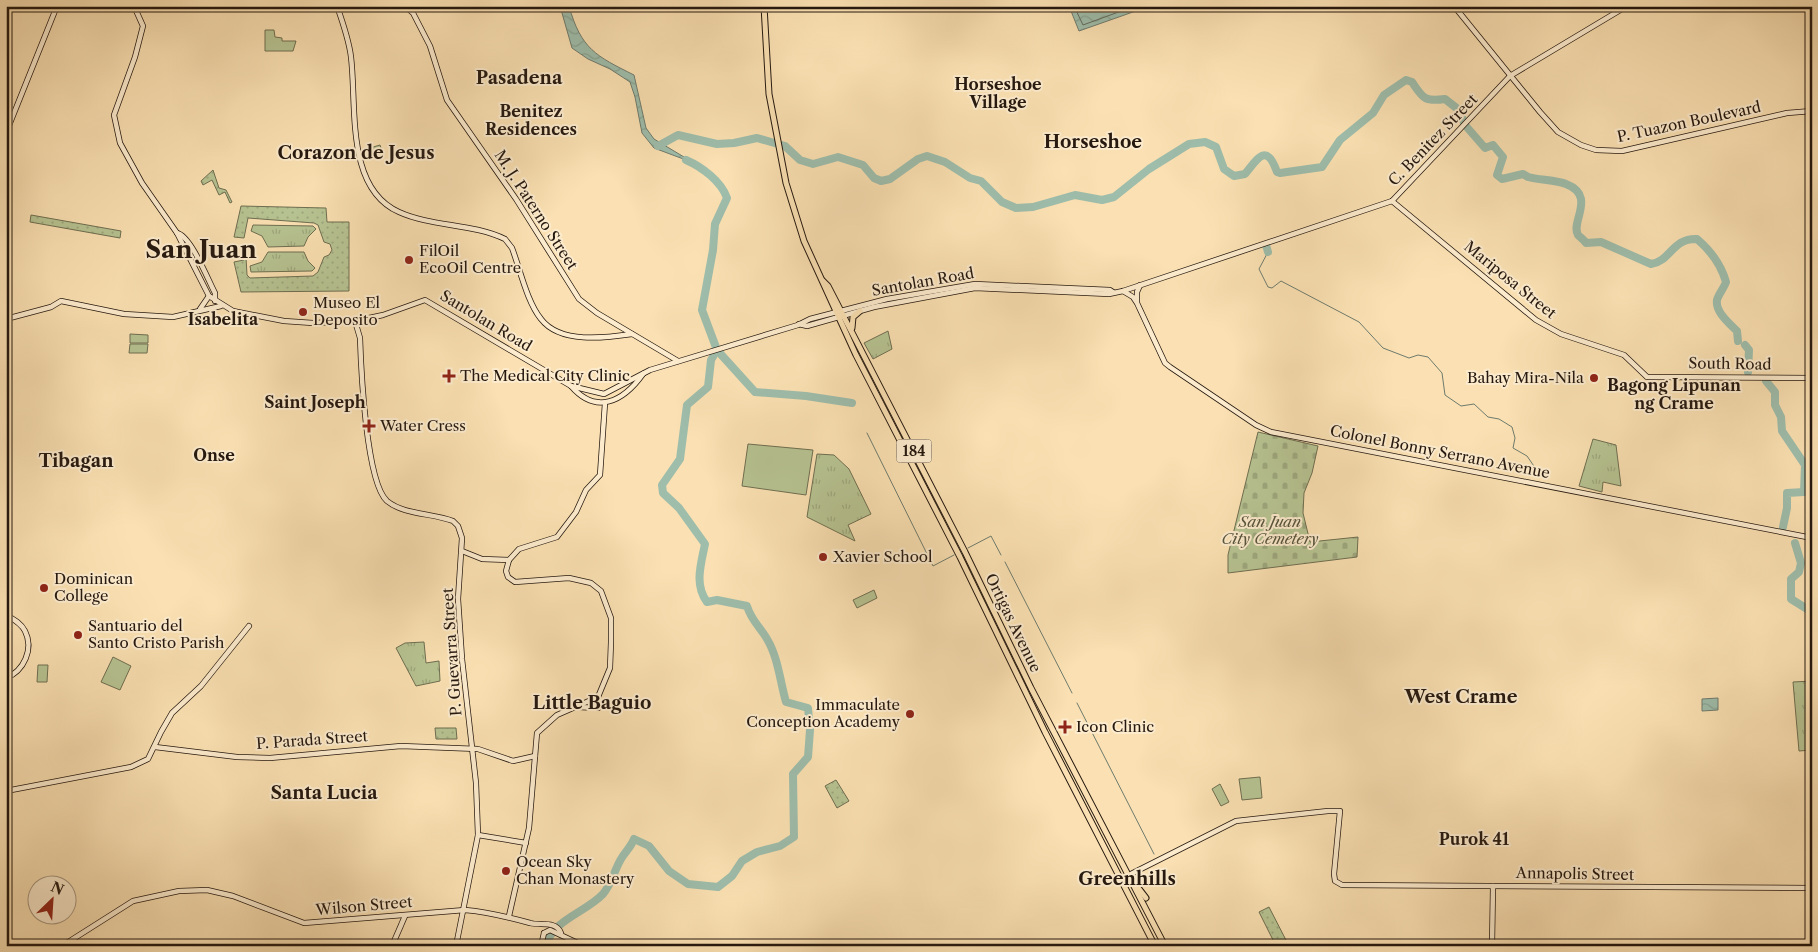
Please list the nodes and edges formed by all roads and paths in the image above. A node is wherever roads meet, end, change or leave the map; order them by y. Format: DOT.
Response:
graph roads {
  1 [pos="57,6"];
  2 [pos="134,6"];
  3 [pos="337,6"];
  4 [pos="405,6"];
  5 [pos="764,6"];
  6 [pos="1454,6"];
  7 [pos="1627,6"];
  8 [pos="1508,78"];
  9 [pos="1812,111"];
  10 [pos="6,133"];
  11 [pos="1392,201"];
  12 [pos="177,233"];
  13 [pos="1141,284"];
  14 [pos="1123,291"];
  15 [pos="1113,292"];
  16 [pos="209,296"];
  17 [pos="215,301"];
  18 [pos="1137,303"];
  19 [pos="222,306"];
  20 [pos="199,310"];
  21 [pos="860,311"];
  22 [pos="840,314"];
  23 [pos="6,319"];
  24 [pos="355,321"];
  25 [pos="852,331"];
  26 [pos="632,334"];
  27 [pos="678,361"];
  28 [pos="643,374"];
  29 [pos="1648,377"];
  30 [pos="1812,378"];
  31 [pos="571,386"];
  32 [pos="605,403"];
  33 [pos="1812,538"];
  34 [pos="462,551"];
  35 [pos="509,560"];
  36 [pos="6,615"];
  37 [pos="249,626"];
  38 [pos="6,678"];
  39 [pos="598,697"];
  40 [pos="576,707"];
  41 [pos="155,747"];
  42 [pos="473,748"];
  43 [pos="535,756"];
  44 [pos="6,790"];
  45 [pos="478,834"];
  46 [pos="526,843"];
  47 [pos="1129,875"];
  48 [pos="1121,879"];
  49 [pos="1133,884"];
  50 [pos="1493,886"];
  51 [pos="1812,888"];
  52 [pos="1146,898"];
  53 [pos="461,910"];
  54 [pos="405,916"];
  55 [pos="509,916"];
  56 [pos="535,924"];
  57 [pos="552,928"];
  58 [pos="544,933"];
  59 [pos="62,946"];
  60 [pos="392,946"];
  61 [pos="456,946"];
  62 [pos="541,946"];
  63 [pos="584,946"];
  64 [pos="1155,946"];
  65 [pos="1165,946"];
  66 [pos="1492,946"];
  1 -- 10 [label="main road"];
  2 -- 12 [label="main road"];
  3 -- 26 [label="main road"];
  4 -- 26 [label="main road, M. J. Paterno Street"];
  5 -- 22 [label="main road, 184"];
  6 -- 8 [label="main road, P. Tuazon Boulevard"];
  7 -- 8 [label="main road, C. Benitez Street"];
  8 -- 9 [label="main road, P. Tuazon Boulevard"];
  8 -- 11 [label="main road, C. Benitez Street"];
  11 -- 13 [label="main road, C. Benitez Street"];
  11 -- 29 [label="main road, Mariposa Street"];
  12 -- 16 [label="main road"];
  12 -- 17 [label="main road"];
  13 -- 14 [label="main road, C. Benitez Street"];
  13 -- 18 [label="main road"];
  14 -- 15 [label="main road, Santolan Road"];
  14 -- 18 [label="main road, Colonel Bonny Serrano Avenue"];
  15 -- 21 [label="main road, Santolan Road"];
  15 -- 22 [label="main road, Santolan Road"];
  16 -- 17 [label="main road"];
  16 -- 20 [label="main road"];
  17 -- 19 [label="main road"];
  18 -- 33 [label="main road, Colonel Bonny Serrano Avenue"];
  19 -- 20 [label="main road"];
  19 -- 24 [label="main road, Santolan Road"];
  20 -- 23 [label="main road"];
  21 -- 22 [label="main road, Santolan Road"];
  21 -- 25 [label="main road"];
  22 -- 25 [label="main road, Ortigas Avenue / 184"];
  22 -- 27 [label="main road, Santolan Road"];
  22 -- 48 [label="main road, Ortigas Avenue / 184"];
  24 -- 31 [label="main road, Santolan Road"];
  24 -- 34 [label="main road, P. Guevarra Street"];
  25 -- 47 [label="main road, Ortigas Avenue / 184"];
  26 -- 27 [label="main road, M. J. Paterno Street"];
  27 -- 28 [label="main road, Santolan Road"];
  28 -- 31 [label="main road, Santolan Road"];
  28 -- 32 [label="main road, Santolan Road"];
  29 -- 30 [label="main road, South Road"];
  31 -- 32 [label="main road, Santolan Road"];
  32 -- 35 [label="main road"];
  34 -- 35 [label="main road"];
  34 -- 42 [label="main road, P. Guevarra Street"];
  35 -- 39 [label="main road"];
  36 -- 38 [label="main road"];
  37 -- 41 [label="main road"];
  39 -- 40 [label="main road"];
  39 -- 40 [label="main road"];
  40 -- 43 [label="main road"];
  41 -- 42 [label="main road, P. Parada Street"];
  41 -- 44 [label="main road"];
  42 -- 43 [label="main road, P. Parada Street"];
  42 -- 45 [label="main road, P. Guevarra Street"];
  43 -- 46 [label="main road"];
  45 -- 46 [label="main road"];
  45 -- 53 [label="main road, P. Guevarra Street"];
  46 -- 55 [label="main road"];
  47 -- 48 [label="main road"];
  47 -- 49 [label="main road, Ortigas Avenue / 184"];
  47 -- 50 [label="main road, Annapolis Street"];
  48 -- 64 [label="main road, Ortigas Avenue / 184"];
  49 -- 52 [label="main road"];
  49 -- 65 [label="main road, Ortigas Avenue / 184"];
  50 -- 51 [label="main road, Annapolis Street"];
  50 -- 66 [label="main road"];
  53 -- 54 [label="main road, Wilson Street"];
  53 -- 55 [label="main road, Wilson Street"];
  53 -- 61 [label="main road, P. Guevarra Street"];
  54 -- 59 [label="main road, Wilson Street"];
  54 -- 60 [label="main road"];
  55 -- 56 [label="main road, Wilson Street"];
  56 -- 57 [label="main road, Wilson Street"];
  56 -- 58 [label="main road, Wilson Street"];
  57 -- 58 [label="main road"];
  57 -- 63 [label="main road, Wilson Street"];
  58 -- 62 [label="main road"];
}
